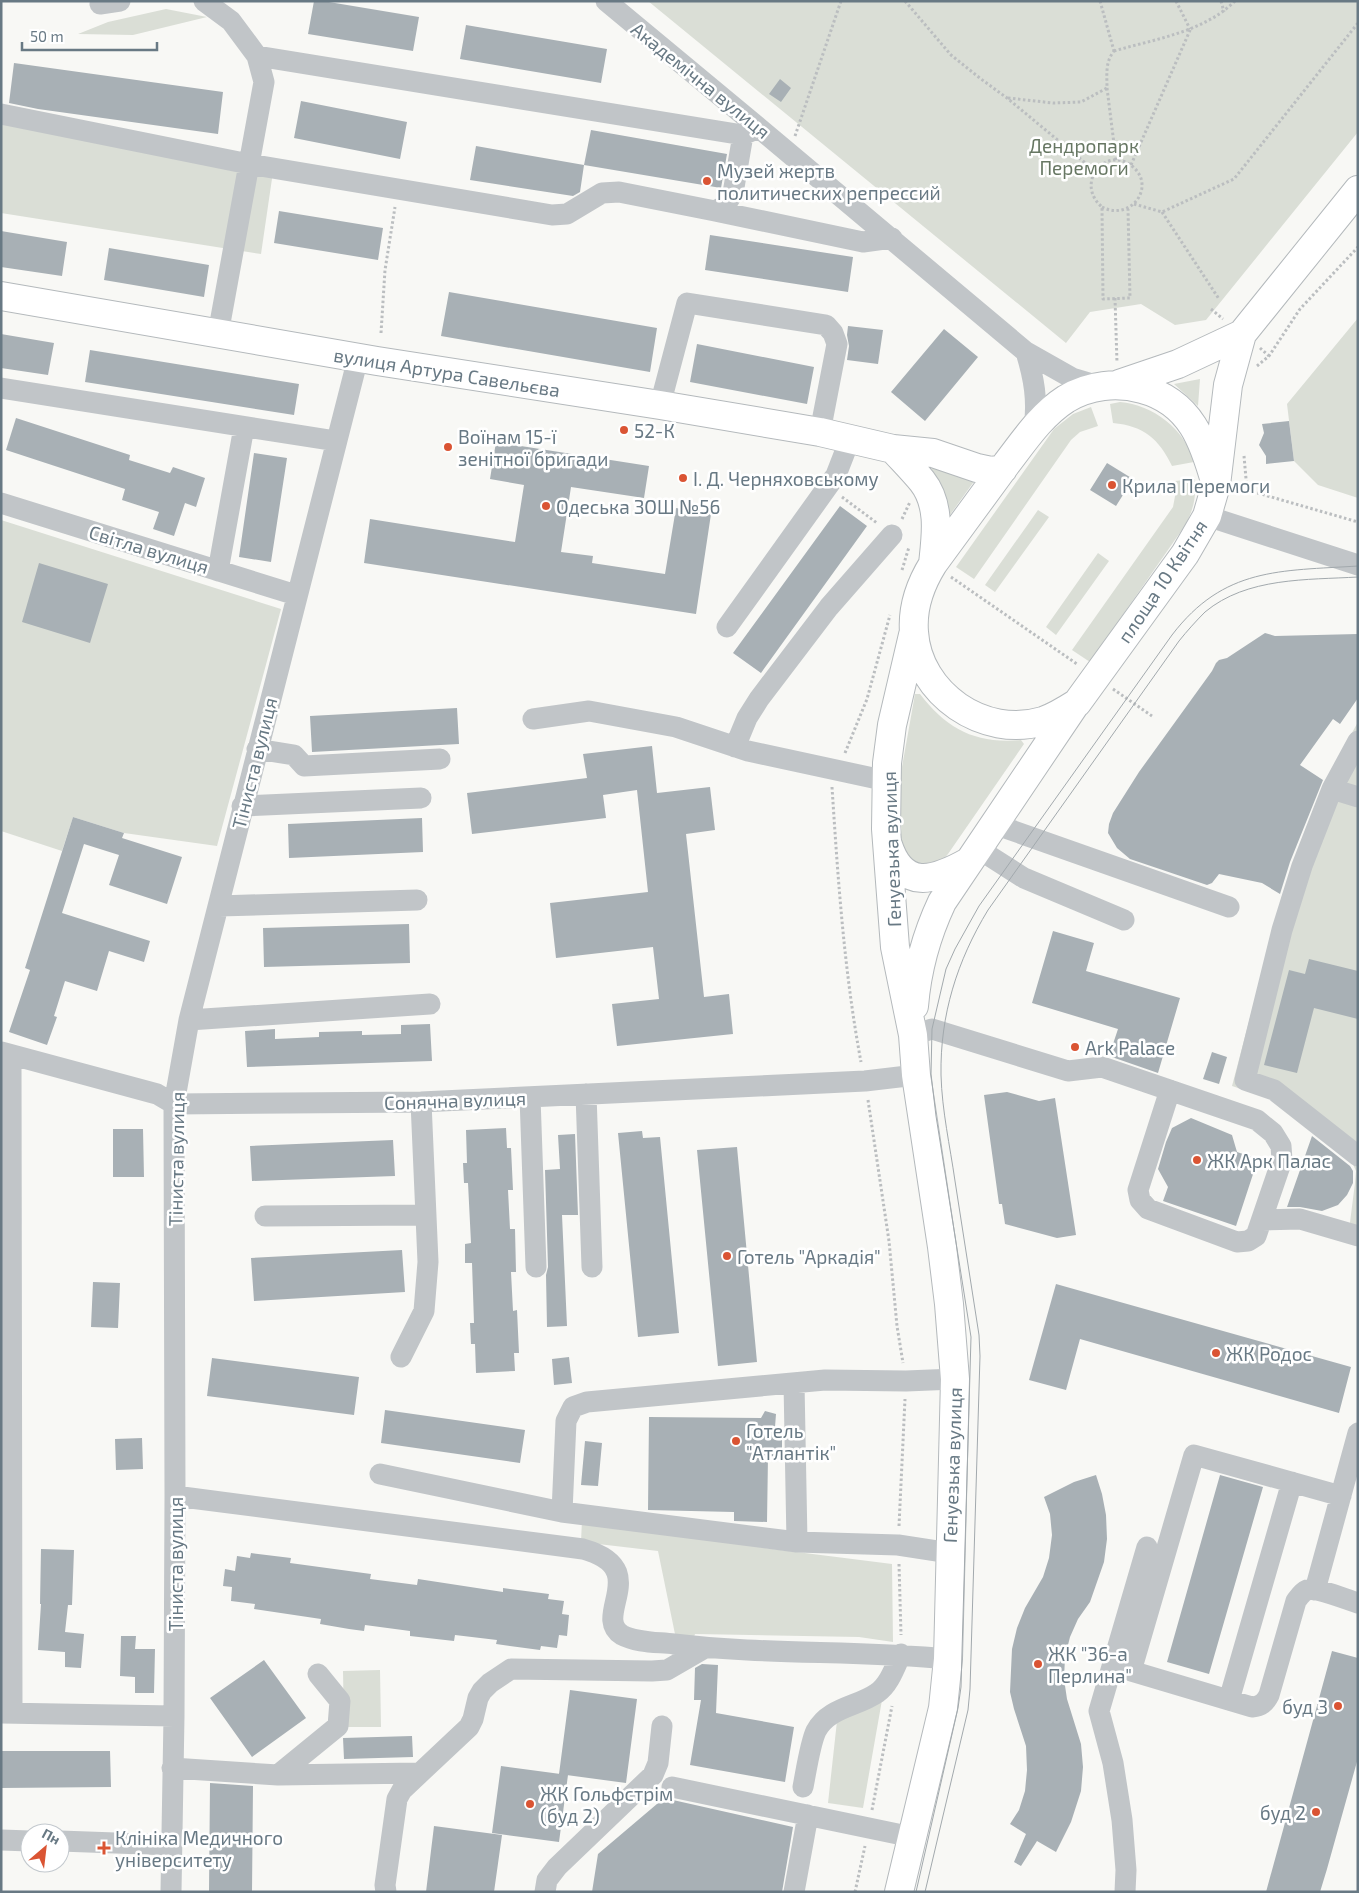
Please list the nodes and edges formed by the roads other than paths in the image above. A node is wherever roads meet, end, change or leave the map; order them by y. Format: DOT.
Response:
graph roads {
  1 [pos="204,1"];
  2 [pos="606,1"];
  3 [pos="257,56"];
  4 [pos="1,114"];
  5 [pos="751,131"];
  6 [pos="249,164"];
  7 [pos="1358,190"];
  8 [pos="716,211"];
  9 [pos="892,238"];
  10 [pos="1,296"];
  11 [pos="218,334"];
  12 [pos="1242,334"];
  13 [pos="1026,352"];
  14 [pos="358,358"];
  15 [pos="1108,386"];
  16 [pos="1,388"];
  17 [pos="660,404"];
  18 [pos="244,427"];
  19 [pos="1034,428"];
  20 [pos="820,432"];
  21 [pos="850,439"];
  22 [pos="336,441"];
  23 [pos="893,449"];
  24 [pos="1003,469"];
  25 [pos="1216,486"];
  26 [pos="1,503"];
  27 [pos="1207,516"];
  28 [pos="900,541"];
  29 [pos="933,564"];
  30 [pos="1358,565"];
  31 [pos="218,571"];
  32 [pos="296,595"];
  33 [pos="727,627"];
  34 [pos="914,633"];
  35 [pos="1077,703"];
  36 [pos="533,719"];
  37 [pos="1358,741"];
  38 [pos="736,747"];
  39 [pos="257,749"];
  40 [pos="440,759"];
  41 [pos="887,781"];
  42 [pos="1332,789"];
  43 [pos="1358,797"];
  44 [pos="421,798"];
  45 [pos="242,806"];
  46 [pos="994,824"];
  47 [pos="886,829"];
  48 [pos="972,855"];
  49 [pos="417,900"];
  50 [pos="219,906"];
  51 [pos="1229,907"];
  52 [pos="1124,920"];
  53 [pos="430,1004"];
  54 [pos="189,1020"];
  55 [pos="912,1035"];
  56 [pos="6,1053"];
  57 [pos="916,1075"];
  58 [pos="1170,1090"];
  59 [pos="586,1094"];
  60 [pos="530,1097"];
  61 [pos="421,1102"];
  62 [pos="174,1104"];
  63 [pos="1358,1156"];
  64 [pos="426,1215"];
  65 [pos="265,1216"];
  66 [pos="1262,1220"];
  67 [pos="1357,1229"];
  68 [pos="536,1267"];
  69 [pos="592,1267"];
  70 [pos="400,1357"];
  71 [pos="955,1379"];
  72 [pos="794,1383"];
  73 [pos="1358,1433"];
  74 [pos="380,1474"];
  75 [pos="1292,1482"];
  76 [pos="175,1496"];
  77 [pos="1341,1496"];
  78 [pos="562,1512"];
  79 [pos="797,1542"];
  80 [pos="1147,1546"];
  81 [pos="950,1553"];
  82 [pos="1315,1590"];
  83 [pos="1358,1603"];
  84 [pos="705,1648"];
  85 [pos="901,1654"];
  86 [pos="948,1659"];
  87 [pos="318,1674"];
  88 [pos="1229,1700"];
  89 [pos="6,1713"];
  90 [pos="174,1716"];
  91 [pos="662,1726"];
  92 [pos="172,1768"];
  93 [pos="419,1773"];
  94 [pos="278,1775"];
  95 [pos="672,1787"];
  96 [pos="803,1787"];
  97 [pos="808,1815"];
  98 [pos="912,1837"];
  99 [pos="1,1840"];
  100 [pos="20,1840"];
  101 [pos="70,1842"];
  102 [pos="171,1845"];
  103 [pos="171,1892"];
  104 [pos="386,1892"];
  105 [pos="545,1892"];
  106 [pos="794,1892"];
  107 [pos="899,1892"];
  108 [pos="1125,1892"];
  1 -- 3 [label="street"];
  2 -- 5 [label="street, Академічна вулиця"];
  3 -- 5 [label="street"];
  3 -- 6 [label="street"];
  4 -- 6 [label="street"];
  5 -- 8 [label="street"];
  5 -- 9 [label="street, Академічна вулиця"];
  6 -- 8 [label="street"];
  6 -- 11 [label="street"];
  7 -- 12 [label="main road"];
  8 -- 9 [label="street"];
  9 -- 13 [label="street, Академічна вулиця"];
  10 -- 11 [label="main road, вулиця Артура Савельєва"];
  11 -- 14 [label="main road, вулиця Артура Савельєва"];
  12 -- 15 [label="main road"];
  12 -- 25 [label="main road"];
  13 -- 15 [label="street, Академічна вулиця"];
  13 -- 19 [label="street"];
  14 -- 17 [label="main road, вулиця Артура Савельєва"];
  14 -- 22 [label="street, Тіниста вулиця"];
  15 -- 19 [label="main road, площа 10 Квітня"];
  15 -- 25 [label="main road, площа 10 Квітня"];
  16 -- 18 [label="street"];
  17 -- 20 [label="main road, вулиця Артура Савельєва"];
  17 -- 20 [label="street"];
  18 -- 22 [label="street"];
  18 -- 31 [label="street"];
  19 -- 24 [label="main road, площа 10 Квітня"];
  20 -- 21 [label="main road, вулиця Артура Савельєва"];
  21 -- 23 [label="main road, вулиця Артура Савельєва"];
  21 -- 33 [label="street"];
  22 -- 32 [label="street, Тіниста вулиця"];
  23 -- 24 [label="main road, вулиця Артура Савельєва"];
  23 -- 29 [label="main road"];
  24 -- 29 [label="main road, площа 10 Квітня"];
  25 -- 27 [label="main road, площа 10 Квітня"];
  26 -- 31 [label="street, Світла вулиця"];
  27 -- 30 [label="street"];
  27 -- 35 [label="main road, площа 10 Квітня"];
  28 -- 38 [label="street"];
  29 -- 34 [label="main road, площа 10 Квітня"];
  31 -- 32 [label="street, Світла вулиця"];
  32 -- 39 [label="street, Тіниста вулиця"];
  34 -- 35 [label="main road, площа 10 Квітня"];
  34 -- 41 [label="main road, Генуезька вулиця"];
  35 -- 46 [label="main road, Генуезька вулиця"];
  36 -- 38 [label="street"];
  37 -- 42 [label="street"];
  38 -- 41 [label="street"];
  39 -- 40 [label="street"];
  39 -- 45 [label="street, Тіниста вулиця"];
  41 -- 47 [label="main road, Генуезька вулиця"];
  42 -- 43 [label="street"];
  42 -- 63 [label="street"];
  44 -- 45 [label="street"];
  45 -- 50 [label="street, Тіниста вулиця"];
  46 -- 48 [label="main road, Генуезька вулиця"];
  46 -- 51 [label="street"];
  47 -- 48 [label="main road"];
  47 -- 55 [label="main road, Генуезька вулиця"];
  48 -- 52 [label="street"];
  48 -- 55 [label="main road, Генуезька вулиця"];
  49 -- 50 [label="street"];
  50 -- 54 [label="street, Тіниста вулиця"];
  53 -- 54 [label="street"];
  54 -- 62 [label="street, Тіниста вулиця"];
  55 -- 57 [label="main road, Генуезька вулиця"];
  55 -- 58 [label="street"];
  56 -- 62 [label="street, Сонячна вулиця"];
  56 -- 89 [label="street"];
  57 -- 59 [label="street, Сонячна вулиця"];
  57 -- 71 [label="main road, Генуезька вулиця"];
  58 -- 66 [label="street"];
  58 -- 66 [label="street"];
  59 -- 60 [label="street, Сонячна вулиця"];
  59 -- 69 [label="street"];
  60 -- 61 [label="street, Сонячна вулиця"];
  60 -- 68 [label="street"];
  61 -- 62 [label="street, Сонячна вулиця"];
  61 -- 64 [label="street"];
  62 -- 76 [label="street, Тіниста вулиця"];
  64 -- 65 [label="street"];
  64 -- 70 [label="street"];
  66 -- 67 [label="street"];
  71 -- 72 [label="street"];
  71 -- 81 [label="main road, Генуезька вулиця"];
  72 -- 78 [label="street"];
  72 -- 79 [label="street"];
  73 -- 77 [label="street"];
  74 -- 78 [label="street"];
  75 -- 77 [label="street"];
  75 -- 88 [label="street"];
  75 -- 88 [label="street"];
  76 -- 84 [label="street"];
  76 -- 90 [label="street, Тіниста вулиця"];
  77 -- 82 [label="street"];
  78 -- 79 [label="street"];
  79 -- 81 [label="street"];
  80 -- 108 [label="street"];
  81 -- 86 [label="main road, Генуезька вулиця"];
  82 -- 83 [label="street"];
  82 -- 88 [label="street"];
  84 -- 85 [label="street"];
  84 -- 93 [label="street"];
  85 -- 86 [label="street"];
  85 -- 96 [label="street"];
  86 -- 98 [label="main road, Генуезька вулиця"];
  87 -- 94 [label="street"];
  89 -- 90 [label="street"];
  90 -- 92 [label="street, Тіниста вулиця"];
  91 -- 105 [label="street"];
  92 -- 94 [label="street"];
  92 -- 102 [label="street, Тіниста вулиця"];
  93 -- 94 [label="street"];
  93 -- 104 [label="street"];
  95 -- 97 [label="street"];
  97 -- 98 [label="street"];
  97 -- 106 [label="street"];
  98 -- 107 [label="main road, Генуезька вулиця"];
  99 -- 100 [label="street"];
  101 -- 102 [label="street"];
  102 -- 103 [label="street, Тіниста вулиця"];
}
